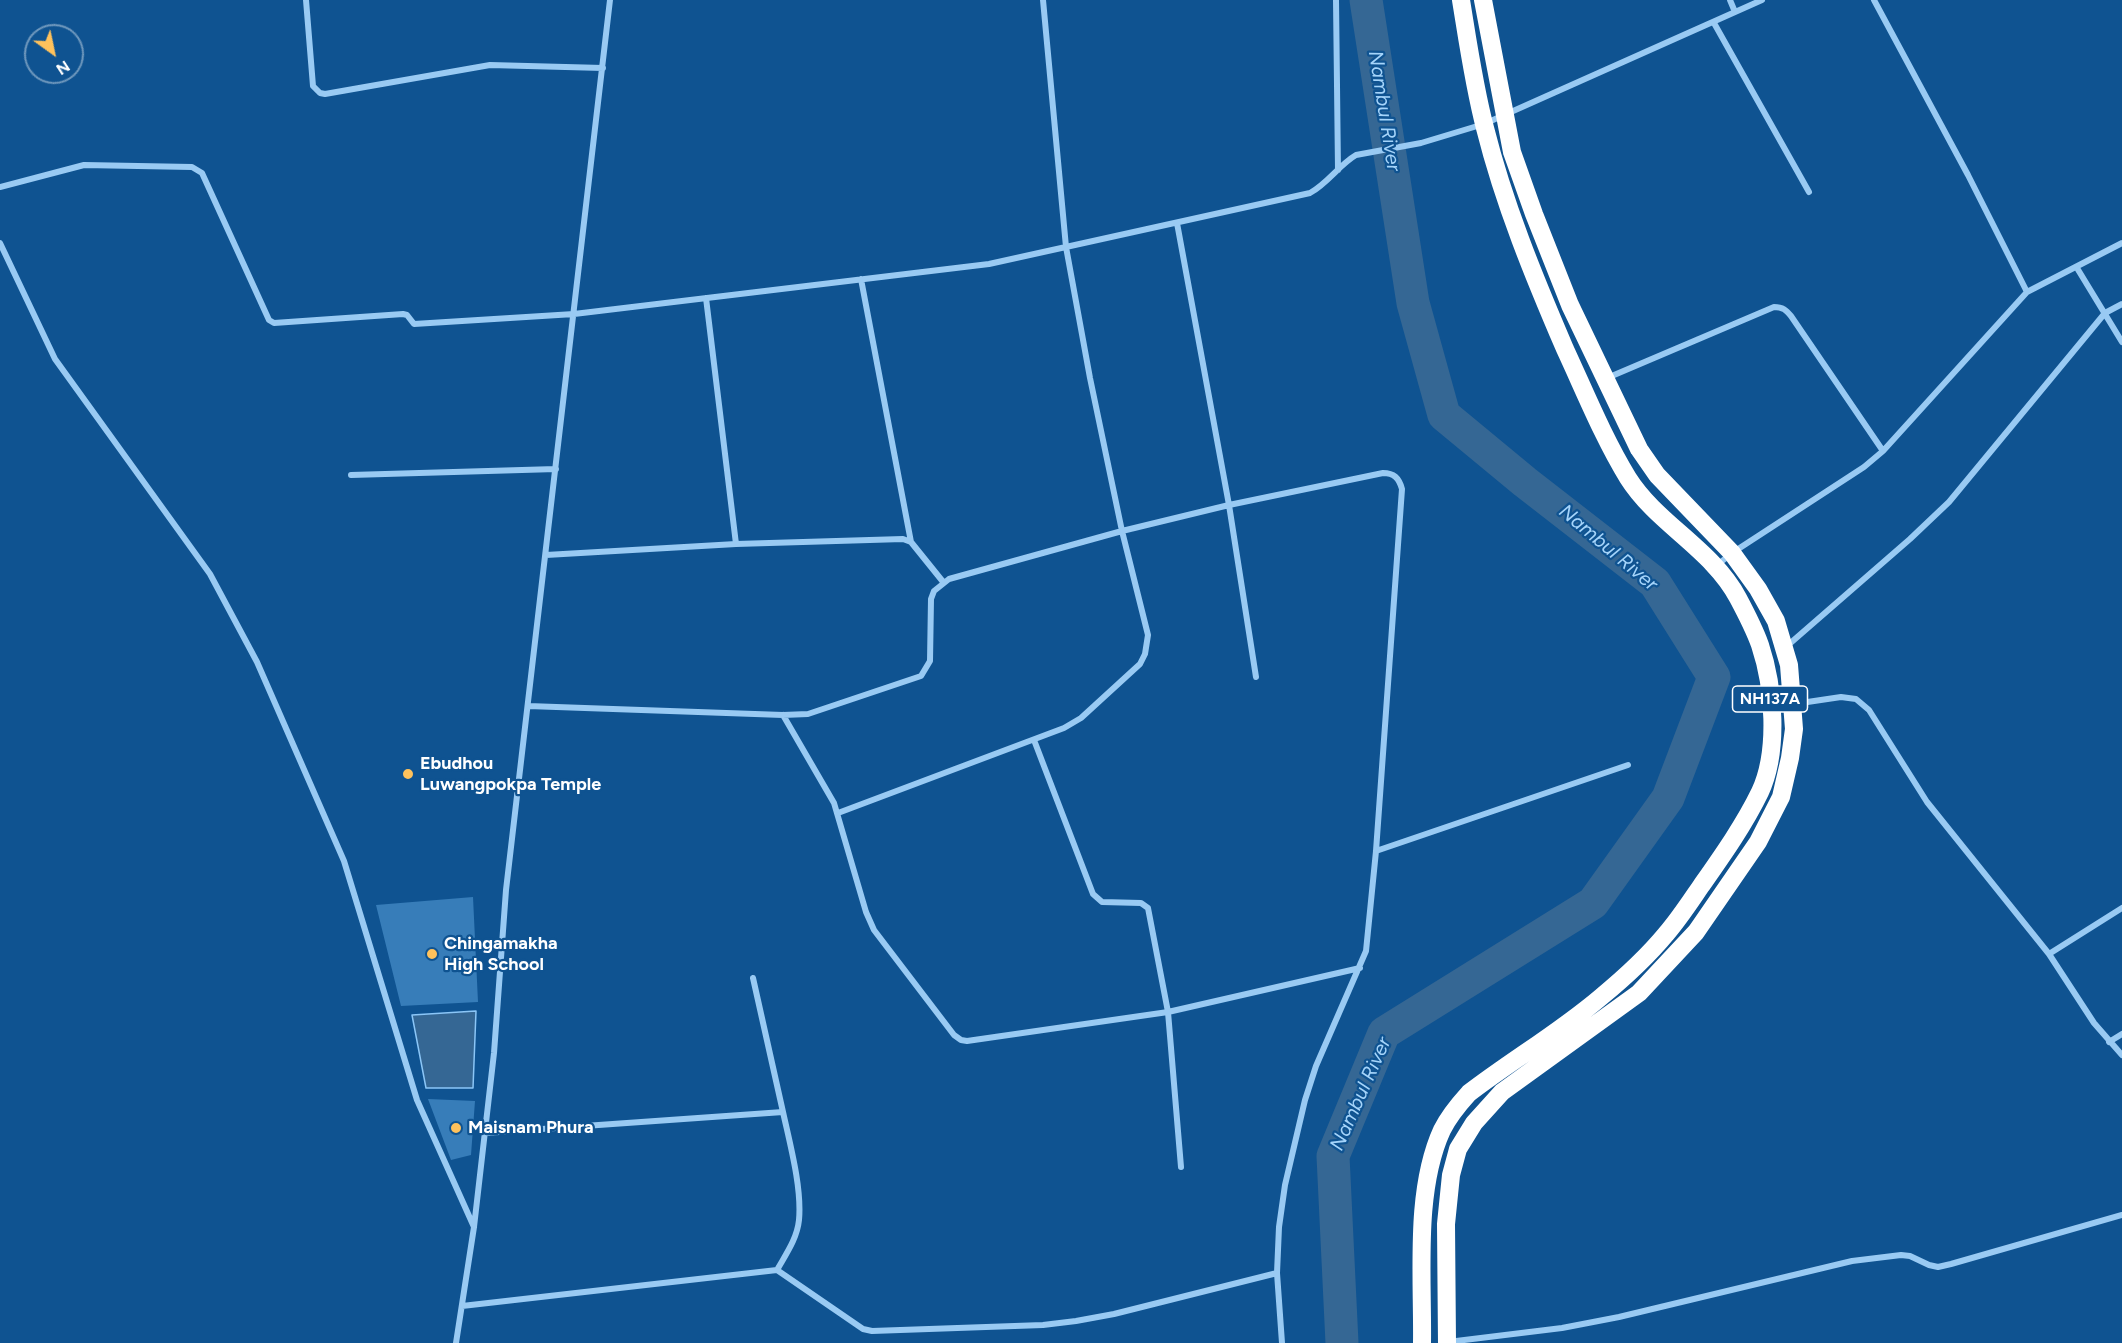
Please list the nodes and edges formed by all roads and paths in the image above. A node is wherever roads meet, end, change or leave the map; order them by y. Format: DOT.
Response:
graph roads {
  1 [pos="306,0"];
  2 [pos="610,0"];
  3 [pos="1043,0"];
  4 [pos="1336,0"];
  5 [pos="1461,0"];
  6 [pos="1483,0"];
  7 [pos="1730,0"];
  8 [pos="1762,0"];
  9 [pos="1874,0"];
  10 [pos="1735,12"];
  11 [pos="1714,22"];
  12 [pos="603,68"];
  13 [pos="1504,114"];
  14 [pos="1484,124"];
  15 [pos="1338,170"];
  16 [pos="0,187"];
  17 [pos="1809,192"];
  18 [pos="1177,223"];
  19 [pos="0,243"];
  20 [pos="2122,243"];
  21 [pos="1066,247"];
  22 [pos="2077,268"];
  23 [pos="861,279"];
  24 [pos="2027,292"];
  25 [pos="706,298"];
  26 [pos="2122,304"];
  27 [pos="2104,313"];
  28 [pos="574,314"];
  29 [pos="2122,342"];
  30 [pos="1604,379"];
  31 [pos="1883,451"];
  32 [pos="556,469"];
  33 [pos="351,476"];
  34 [pos="1229,505"];
  35 [pos="1122,531"];
  36 [pos="911,542"];
  37 [pos="736,543"];
  38 [pos="1732,553"];
  39 [pos="546,555"];
  40 [pos="1715,566"];
  41 [pos="944,583"];
  42 [pos="1784,649"];
  43 [pos="1256,677"];
  44 [pos="1794,704"];
  45 [pos="528,706"];
  46 [pos="783,715"];
  47 [pos="1034,740"];
  48 [pos="1628,765"];
  49 [pos="838,813"];
  50 [pos="1376,851"];
  51 [pos="2122,908"];
  52 [pos="2049,954"];
  53 [pos="1360,968"];
  54 [pos="753,978"];
  55 [pos="1168,1012"];
  56 [pos="2122,1034"];
  57 [pos="2109,1042"];
  58 [pos="2122,1055"];
  59 [pos="783,1112"];
  60 [pos="485,1133"];
  61 [pos="1181,1167"];
  62 [pos="2122,1215"];
  63 [pos="474,1227"];
  64 [pos="777,1270"];
  65 [pos="1277,1273"];
  66 [pos="462,1306"];
  67 [pos="1447,1342"];
  68 [pos="456,1343"];
  69 [pos="1282,1343"];
  70 [pos="1422,1343"];
  1 -- 12 [label="street"];
  2 -- 12 [label="street"];
  3 -- 21 [label="street"];
  4 -- 15 [label="street"];
  5 -- 14 [label="highway, NH137A"];
  6 -- 13 [label="highway, NH137A"];
  7 -- 10 [label="street"];
  8 -- 10 [label="street"];
  9 -- 24 [label="street"];
  10 -- 11 [label="street"];
  11 -- 13 [label="street"];
  11 -- 17 [label="street"];
  12 -- 28 [label="street"];
  13 -- 14 [label="street"];
  13 -- 30 [label="highway, NH137A"];
  14 -- 15 [label="street"];
  14 -- 40 [label="highway, NH137A"];
  15 -- 18 [label="street"];
  16 -- 28 [label="street"];
  18 -- 21 [label="street"];
  18 -- 34 [label="street"];
  19 -- 63 [label="street"];
  20 -- 22 [label="street"];
  21 -- 23 [label="street"];
  21 -- 35 [label="street"];
  22 -- 24 [label="street"];
  22 -- 27 [label="street"];
  23 -- 25 [label="street"];
  23 -- 36 [label="street"];
  24 -- 31 [label="street"];
  25 -- 28 [label="street"];
  25 -- 37 [label="street"];
  26 -- 27 [label="street"];
  27 -- 29 [label="street"];
  27 -- 42 [label="street"];
  28 -- 32 [label="street"];
  30 -- 31 [label="street"];
  30 -- 38 [label="highway, NH137A"];
  31 -- 38 [label="street"];
  32 -- 33 [label="street"];
  32 -- 39 [label="street"];
  34 -- 35 [label="street"];
  34 -- 43 [label="street"];
  34 -- 50 [label="street"];
  35 -- 41 [label="street"];
  35 -- 47 [label="street"];
  36 -- 37 [label="street"];
  36 -- 41 [label="street"];
  37 -- 39 [label="street"];
  38 -- 40 [label="street"];
  38 -- 42 [label="highway, NH137A"];
  39 -- 45 [label="street"];
  40 -- 70 [label="highway, NH137A"];
  41 -- 46 [label="street"];
  42 -- 44 [label="highway, NH137A"];
  44 -- 52 [label="street"];
  44 -- 67 [label="highway, NH137A"];
  45 -- 46 [label="street"];
  45 -- 60 [label="street"];
  46 -- 49 [label="street"];
  47 -- 49 [label="street"];
  47 -- 55 [label="street"];
  48 -- 50 [label="street"];
  49 -- 55 [label="street"];
  50 -- 53 [label="street"];
  51 -- 52 [label="street"];
  52 -- 57 [label="street"];
  53 -- 55 [label="street"];
  53 -- 65 [label="street"];
  54 -- 59 [label="street"];
  55 -- 61 [label="street"];
  56 -- 57 [label="street"];
  57 -- 58 [label="street"];
  59 -- 60 [label="street"];
  59 -- 64 [label="street"];
  60 -- 63 [label="street"];
  62 -- 67 [label="street"];
  63 -- 66 [label="street"];
  64 -- 65 [label="street"];
  64 -- 66 [label="street"];
  65 -- 69 [label="street"];
  66 -- 68 [label="street"];
}
